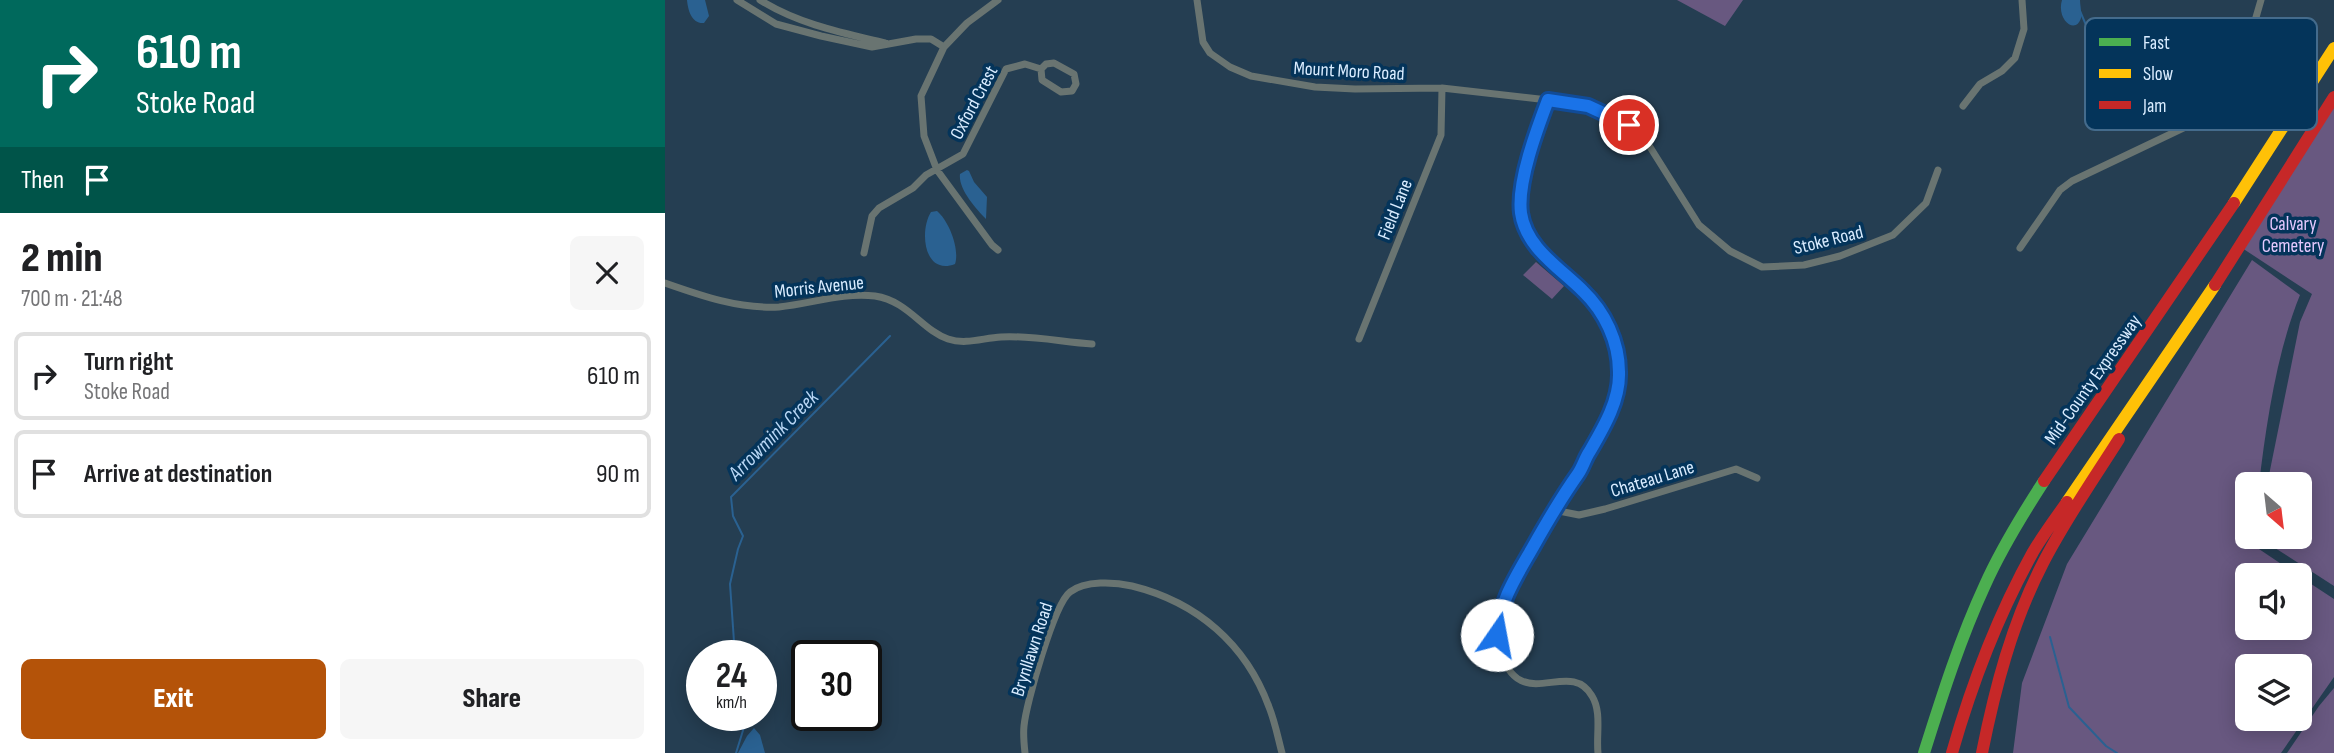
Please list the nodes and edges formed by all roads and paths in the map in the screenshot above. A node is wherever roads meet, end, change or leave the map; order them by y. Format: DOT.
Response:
graph roads {
  1 [pos="737,0"];
  2 [pos="761,0"];
  3 [pos="998,0"];
  4 [pos="1197,0"];
  5 [pos="2022,0"];
  6 [pos="2261,0"];
  7 [pos="2256,18"];
  8 [pos="893,45"];
  9 [pos="944,47"];
  10 [pos="2334,48"];
  11 [pos="1041,69"];
  12 [pos="2317,74"];
  13 [pos="1442,88"];
  14 [pos="2334,97"];
  15 [pos="1548,100"];
  16 [pos="1963,106"];
  17 [pos="2317,124"];
  18 [pos="2178,130"];
  19 [pos="2281,130"];
  20 [pos="2313,130"];
  21 [pos="937,170"];
  22 [pos="1938,170"];
  23 [pos="2020,248"];
  24 [pos="998,250"];
  25 [pos="864,253"];
  26 [pos="665,283"];
  27 [pos="2196,313"];
  28 [pos="1359,339"];
  29 [pos="1092,344"];
  30 [pos="1757,478"];
  31 [pos="1554,510"];
  32 [pos="2024,603"];
  33 [pos="1025,753"];
  34 [pos="1282,753"];
  35 [pos="1598,753"];
  36 [pos="1924,753"];
  37 [pos="1952,753"];
  38 [pos="1982,753"];
  39 [pos="1991,753"];
  1 -- 8 [label="street"];
  2 -- 8 [label="street"];
  3 -- 9 [label="street"];
  4 -- 13 [label="street, Mount Moro Road"];
  5 -- 16 [label="street"];
  6 -- 7 [label="street"];
  8 -- 9 [label="street"];
  9 -- 21 [label="street"];
  10 -- 12 [label="highway, Mid-County Expressway"];
  11 -- 11 [label="street, Oxford Crest"];
  11 -- 21 [label="street, Oxford Crest"];
  13 -- 15 [label="street, Mount Moro Road"];
  13 -- 28 [label="street, Field Lane"];
  14 -- 17 [label="highway"];
  15 -- 22 [label="street, Stoke Road"];
  15 -- 31 [label="street"];
  18 -- 23 [label="street"];
  19 -- 36 [label="highway, Mid-County Expressway"];
  20 -- 27 [label="highway"];
  21 -- 24 [label="street"];
  21 -- 25 [label="street"];
  26 -- 29 [label="street, Morris Avenue"];
  27 -- 32 [label="highway"];
  27 -- 37 [label="highway"];
  30 -- 31 [label="street, Chateau Lane"];
  31 -- 35 [label="street"];
  32 -- 38 [label="highway"];
  32 -- 39 [label="highway"];
  33 -- 34 [label="street, Brynllawn Road"];
}
